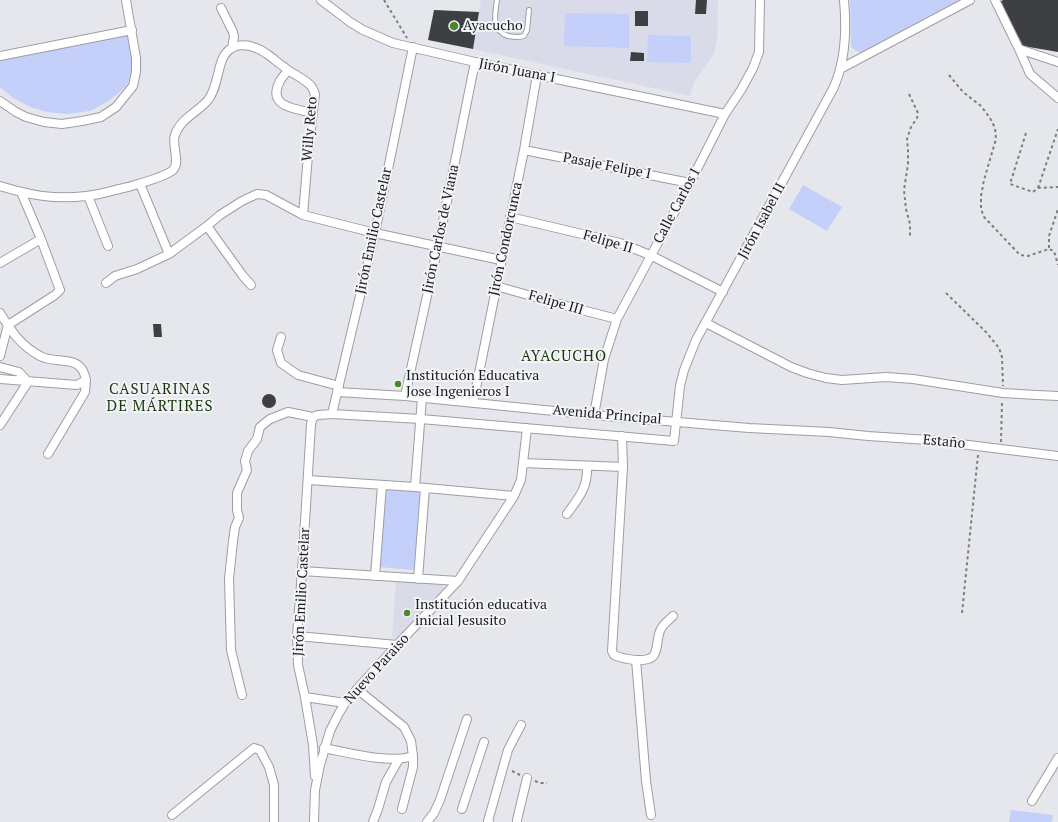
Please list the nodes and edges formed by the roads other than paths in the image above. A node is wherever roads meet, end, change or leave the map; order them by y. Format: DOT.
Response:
graph roads {
  1 [pos="126,0"];
  2 [pos="321,0"];
  3 [pos="497,0"];
  4 [pos="760,0"];
  5 [pos="844,0"];
  6 [pos="970,0"];
  7 [pos="994,0"];
  8 [pos="220,8"];
  9 [pos="529,10"];
  10 [pos="132,30"];
  11 [pos="413,47"];
  12 [pos="232,48"];
  13 [pos="1019,50"];
  14 [pos="0,56"];
  15 [pos="475,62"];
  16 [pos="1058,62"];
  17 [pos="840,69"];
  18 [pos="288,71"];
  19 [pos="537,74"];
  20 [pos="1058,98"];
  21 [pos="0,101"];
  22 [pos="313,113"];
  23 [pos="724,114"];
  24 [pos="524,150"];
  25 [pos="690,183"];
  26 [pos="140,184"];
  27 [pos="0,186"];
  28 [pos="21,192"];
  29 [pos="88,196"];
  30 [pos="303,215"];
  31 [pos="510,217"];
  32 [pos="207,226"];
  33 [pos="375,232"];
  34 [pos="41,239"];
  35 [pos="108,246"];
  36 [pos="438,246"];
  37 [pos="169,254"];
  38 [pos="650,255"];
  39 [pos="501,260"];
  40 [pos="0,263"];
  41 [pos="106,283"];
  42 [pos="251,285"];
  43 [pos="496,286"];
  44 [pos="723,292"];
  45 [pos="0,313"];
  46 [pos="616,319"];
  47 [pos="706,323"];
  48 [pos="8,325"];
  49 [pos="281,337"];
  50 [pos="0,356"];
  51 [pos="0,367"];
  52 [pos="0,379"];
  53 [pos="86,380"];
  54 [pos="28,382"];
  55 [pos="338,389"];
  56 [pos="405,396"];
  57 [pos="1058,396"];
  58 [pos="422,398"];
  59 [pos="473,403"];
  60 [pos="332,414"];
  61 [pos="594,415"];
  62 [pos="313,417"];
  63 [pos="420,419"];
  64 [pos="676,422"];
  65 [pos="0,426"];
  66 [pos="527,428"];
  67 [pos="829,432"];
  68 [pos="622,436"];
  69 [pos="674,441"];
  70 [pos="48,454"];
  71 [pos="1058,456"];
  72 [pos="523,463"];
  73 [pos="587,466"];
  74 [pos="623,467"];
  75 [pos="308,480"];
  76 [pos="382,485"];
  77 [pos="415,487"];
  78 [pos="425,488"];
  79 [pos="514,496"];
  80 [pos="567,514"];
  81 [pos="302,571"];
  82 [pos="375,576"];
  83 [pos="418,579"];
  84 [pos="458,581"];
  85 [pos="673,616"];
  86 [pos="297,636"];
  87 [pos="397,645"];
  88 [pos="636,660"];
  89 [pos="357,689"];
  90 [pos="242,696"];
  91 [pos="305,697"];
  92 [pos="345,703"];
  93 [pos="467,719"];
  94 [pos="522,725"];
  95 [pos="484,742"];
  96 [pos="324,748"];
  97 [pos="413,756"];
  98 [pos="1058,758"];
  99 [pos="399,759"];
  100 [pos="527,778"];
  101 [pos="315,790"];
  102 [pos="1032,801"];
  103 [pos="402,809"];
  104 [pos="462,810"];
  105 [pos="172,815"];
  106 [pos="651,815"];
  107 [pos="517,820"];
  108 [pos="274,822"];
  109 [pos="314,822"];
  110 [pos="373,822"];
  111 [pos="428,822"];
  112 [pos="489,822"];
  1 -- 10 [label="street"];
  2 -- 11 [label="street, Jirón Juana I"];
  3 -- 9 [label="lane"];
  4 -- 23 [label="street, Calle Carlos I"];
  5 -- 17 [label="street, Jirón Isabel II"];
  6 -- 17 [label="street"];
  7 -- 13 [label="street"];
  8 -- 12 [label="street"];
  10 -- 14 [label="street"];
  10 -- 21 [label="street"];
  11 -- 15 [label="street, Jirón Juana I"];
  11 -- 33 [label="street, Jirón Emilio Castelar"];
  12 -- 18 [label="street, Willy Reto"];
  12 -- 26 [label="street"];
  13 -- 16 [label="street"];
  13 -- 20 [label="street"];
  15 -- 19 [label="street, Jirón Juana I"];
  15 -- 36 [label="street, Jirón Carlos de Viana"];
  17 -- 44 [label="street, Jirón Isabel II"];
  18 -- 22 [label="street, Willy Reto"];
  18 -- 22 [label="street"];
  19 -- 23 [label="street, Jirón Juana I"];
  19 -- 24 [label="street, Jirón Condorcunca"];
  22 -- 30 [label="street, Willy Reto"];
  23 -- 25 [label="street, Calle Carlos I"];
  24 -- 25 [label="street, Pasaje Felipe I"];
  24 -- 31 [label="street, Jirón Condorcunca"];
  25 -- 38 [label="street, Calle Carlos I"];
  26 -- 29 [label="street"];
  26 -- 37 [label="street"];
  27 -- 28 [label="street"];
  28 -- 29 [label="street"];
  28 -- 34 [label="street"];
  29 -- 35 [label="street"];
  30 -- 32 [label="street"];
  30 -- 33 [label="street"];
  31 -- 38 [label="street, Felipe II"];
  31 -- 39 [label="street, Jirón Condorcunca"];
  32 -- 37 [label="street"];
  32 -- 42 [label="street"];
  33 -- 36 [label="street"];
  33 -- 55 [label="street, Jirón Emilio Castelar"];
  34 -- 40 [label="street"];
  34 -- 48 [label="street"];
  36 -- 39 [label="street"];
  36 -- 56 [label="street, Jirón Carlos de Viana"];
  37 -- 41 [label="street"];
  38 -- 44 [label="street, Felipe II"];
  38 -- 46 [label="street, Calle Carlos I"];
  39 -- 43 [label="street, Jirón Condorcunca"];
  43 -- 46 [label="street, Felipe III"];
  43 -- 59 [label="street, Jirón Condorcunca"];
  44 -- 47 [label="street, Jirón Isabel II"];
  45 -- 48 [label="street"];
  46 -- 61 [label="street, Calle Carlos I"];
  47 -- 57 [label="street"];
  47 -- 64 [label="street, Jirón Isabel II"];
  48 -- 50 [label="street"];
  48 -- 53 [label="street"];
  49 -- 55 [label="street, Avenida Principal"];
  51 -- 54 [label="street"];
  52 -- 54 [label="street"];
  53 -- 54 [label="street"];
  53 -- 70 [label="street"];
  54 -- 65 [label="street"];
  55 -- 56 [label="street, Avenida Principal"];
  55 -- 60 [label="street, Jirón Emilio Castelar"];
  56 -- 58 [label="street, Avenida Principal"];
  58 -- 59 [label="street, Avenida Principal"];
  58 -- 63 [label="street"];
  59 -- 61 [label="street, Avenida Principal"];
  60 -- 62 [label="street, Avenida Principal"];
  60 -- 63 [label="street, Avenida Principal"];
  61 -- 64 [label="street, Avenida Principal"];
  62 -- 75 [label="street, Jirón Emilio Castelar"];
  62 -- 90 [label="street"];
  63 -- 66 [label="street, Avenida Principal"];
  63 -- 77 [label="street"];
  64 -- 67 [label="street, Avenida Principal"];
  64 -- 69 [label="street, Jirón Isabel II"];
  66 -- 68 [label="street, Avenida Principal"];
  66 -- 72 [label="street, Nuevo Paraiso"];
  67 -- 71 [label="street, Estaño"];
  68 -- 69 [label="street, Avenida Principal"];
  68 -- 74 [label="street"];
  72 -- 73 [label="street"];
  72 -- 79 [label="street, Nuevo Paraiso"];
  73 -- 74 [label="street"];
  73 -- 80 [label="street"];
  74 -- 88 [label="street"];
  75 -- 76 [label="street"];
  75 -- 81 [label="street, Jirón Emilio Castelar"];
  76 -- 77 [label="street"];
  76 -- 82 [label="street"];
  77 -- 78 [label="street"];
  78 -- 79 [label="street"];
  78 -- 83 [label="street"];
  79 -- 84 [label="street, Nuevo Paraiso"];
  81 -- 82 [label="street"];
  81 -- 86 [label="street, Jirón Emilio Castelar"];
  82 -- 83 [label="street"];
  83 -- 84 [label="street"];
  84 -- 87 [label="street, Nuevo Paraiso"];
  85 -- 88 [label="street"];
  86 -- 87 [label="street"];
  86 -- 91 [label="street, Jirón Emilio Castelar"];
  87 -- 89 [label="street, Nuevo Paraiso"];
  88 -- 106 [label="street"];
  89 -- 92 [label="street, Nuevo Paraiso"];
  89 -- 97 [label="street"];
  91 -- 92 [label="street"];
  91 -- 101 [label="street, Jirón Emilio Castelar"];
  92 -- 96 [label="street, Nuevo Paraiso"];
  93 -- 111 [label="street"];
  94 -- 112 [label="street"];
  95 -- 104 [label="street"];
  96 -- 99 [label="street"];
  96 -- 101 [label="street, Nuevo Paraiso"];
  97 -- 99 [label="street"];
  97 -- 103 [label="street"];
  98 -- 102 [label="street"];
  99 -- 110 [label="street"];
  100 -- 107 [label="street"];
  101 -- 109 [label="street, Nuevo Paraiso"];
  105 -- 108 [label="street"];
}
